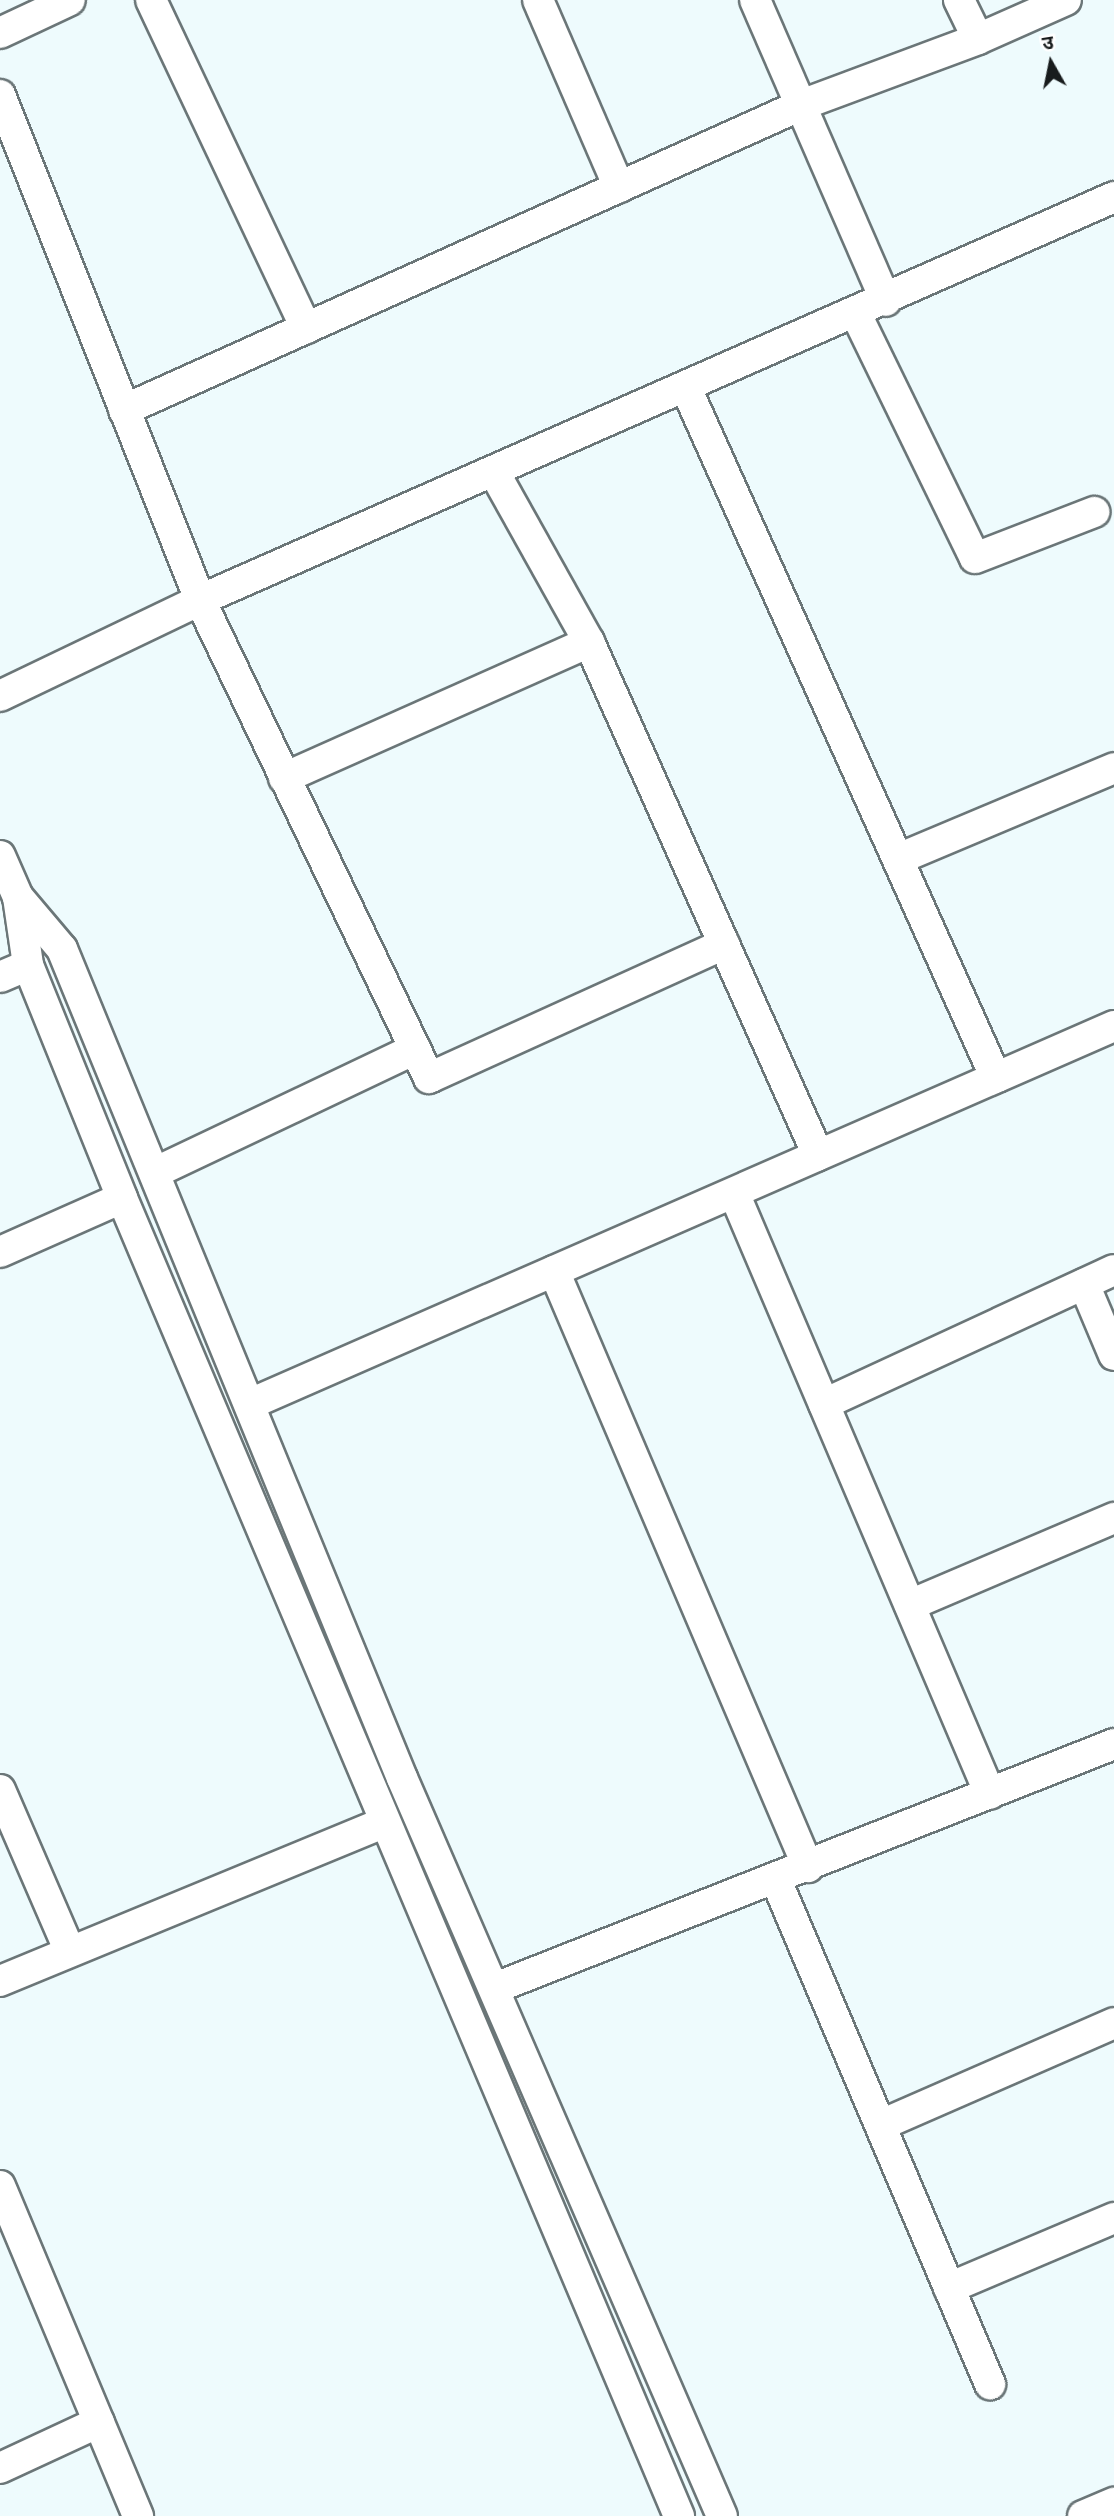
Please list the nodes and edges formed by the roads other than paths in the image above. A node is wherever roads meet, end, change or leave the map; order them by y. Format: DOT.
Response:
graph roads {
  1 [pos="70,0"];
  2 [pos="151,0"];
  3 [pos="538,0"];
  4 [pos="755,0"];
  5 [pos="960,0"];
  6 [pos="1066,0"];
  7 [pos="0,33"];
  8 [pos="978,39"];
  9 [pos="0,95"];
  10 [pos="801,105"];
  11 [pos="619,187"];
  12 [pos="1114,197"];
  13 [pos="886,301"];
  14 [pos="856,314"];
  15 [pos="306,328"];
  16 [pos="686,388"];
  17 [pos="124,410"];
  18 [pos="494,472"];
  19 [pos="1094,512"];
  20 [pos="200,600"];
  21 [pos="589,642"];
  22 [pos="0,696"];
  23 [pos="1114,768"];
  24 [pos="284,778"];
  25 [pos="0,856"];
  26 [pos="898,859"];
  27 [pos="18,897"];
  28 [pos="724,944"];
  29 [pos="28,965"];
  30 [pos="0,977"];
  31 [pos="1114,1026"];
  32 [pos="415,1049"];
  33 [pos="996,1078"];
  34 [pos="818,1155"];
  35 [pos="156,1172"];
  36 [pos="734,1193"];
  37 [pos="122,1198"];
  38 [pos="0,1252"];
  39 [pos="1114,1270"];
  40 [pos="554,1271"];
  41 [pos="1084,1284"];
  42 [pos="1114,1354"];
  43 [pos="250,1404"];
  44 [pos="824,1404"];
  45 [pos="1114,1518"];
  46 [pos="910,1605"];
  47 [pos="1114,1744"];
  48 [pos="0,1790"];
  49 [pos="990,1794"];
  50 [pos="383,1823"];
  51 [pos="808,1867"];
  52 [pos="776,1880"];
  53 [pos="70,1952"];
  54 [pos="0,1980"];
  55 [pos="495,1988"];
  56 [pos="1114,2023"];
  57 [pos="881,2125"];
  58 [pos="0,2186"];
  59 [pos="1114,2218"];
  60 [pos="949,2288"];
  61 [pos="990,2384"];
  62 [pos="99,2422"];
  63 [pos="0,2468"];
  64 [pos="1114,2503"];
  65 [pos="138,2516"];
  66 [pos="679,2516"];
  67 [pos="722,2516"];
  68 [pos="1083,2516"];
  1 -- 7 [label="street"];
  2 -- 15 [label="street"];
  3 -- 11 [label="street"];
  4 -- 10 [label="street"];
  5 -- 8 [label="street"];
  6 -- 8 [label="street"];
  8 -- 10 [label="street"];
  9 -- 17 [label="street"];
  10 -- 11 [label="street"];
  10 -- 13 [label="street"];
  11 -- 15 [label="street"];
  12 -- 13 [label="street"];
  13 -- 14 [label="street"];
  14 -- 16 [label="street"];
  14 -- 19 [label="street"];
  15 -- 17 [label="street"];
  16 -- 18 [label="street"];
  16 -- 26 [label="street"];
  17 -- 20 [label="street"];
  18 -- 20 [label="street"];
  18 -- 21 [label="street"];
  20 -- 22 [label="street"];
  20 -- 24 [label="street"];
  21 -- 24 [label="street"];
  21 -- 28 [label="street"];
  23 -- 26 [label="street"];
  24 -- 32 [label="street"];
  25 -- 27 [label="street"];
  26 -- 33 [label="street"];
  27 -- 29 [label="street"];
  27 -- 35 [label="street"];
  28 -- 32 [label="street"];
  28 -- 34 [label="street"];
  29 -- 30 [label="street"];
  29 -- 37 [label="street"];
  31 -- 33 [label="street"];
  32 -- 35 [label="street"];
  33 -- 34 [label="street"];
  34 -- 36 [label="street"];
  35 -- 43 [label="street"];
  36 -- 40 [label="street"];
  36 -- 44 [label="street"];
  37 -- 38 [label="street"];
  37 -- 50 [label="street"];
  39 -- 41 [label="street"];
  40 -- 43 [label="street"];
  40 -- 51 [label="street"];
  41 -- 42 [label="street"];
  41 -- 44 [label="street"];
  43 -- 55 [label="street"];
  44 -- 46 [label="street"];
  45 -- 46 [label="street"];
  46 -- 49 [label="street"];
  47 -- 49 [label="street"];
  48 -- 53 [label="street"];
  49 -- 51 [label="street"];
  50 -- 53 [label="street"];
  50 -- 66 [label="street"];
  51 -- 52 [label="street"];
  52 -- 55 [label="street"];
  52 -- 57 [label="street"];
  53 -- 54 [label="street"];
  55 -- 67 [label="street"];
  56 -- 57 [label="street"];
  57 -- 60 [label="street"];
  58 -- 62 [label="street"];
  59 -- 60 [label="street"];
  60 -- 61 [label="street"];
  62 -- 63 [label="street"];
  62 -- 65 [label="street"];
  64 -- 68 [label="street"];
}
